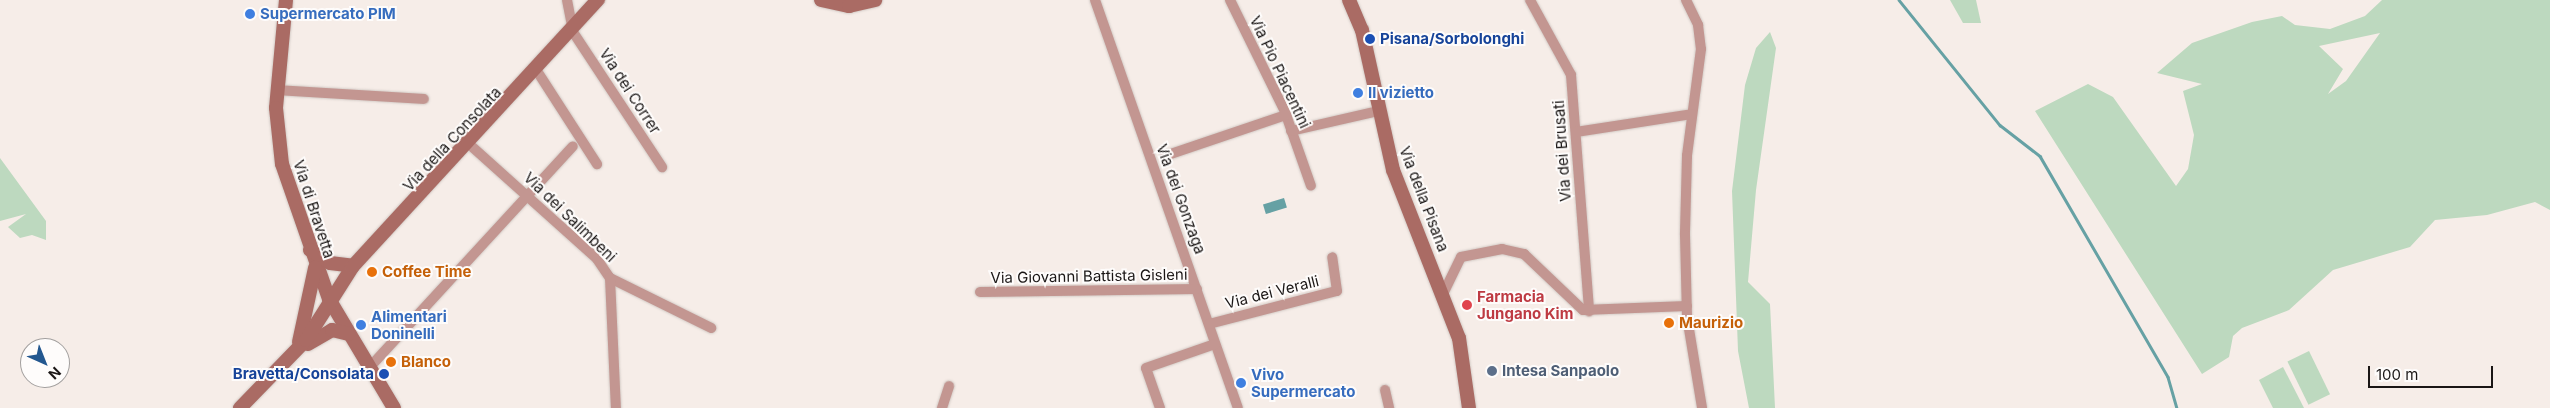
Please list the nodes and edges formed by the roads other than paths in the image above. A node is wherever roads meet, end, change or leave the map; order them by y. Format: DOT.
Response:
graph roads {
  1 [pos="286,0"];
  2 [pos="567,0"];
  3 [pos="598,0"];
  4 [pos="821,0"];
  5 [pos="875,0"];
  6 [pos="1095,0"];
  7 [pos="1230,0"];
  8 [pos="1349,0"];
  9 [pos="1530,0"];
  10 [pos="1686,0"];
  11 [pos="573,32"];
  12 [pos="537,71"];
  13 [pos="277,90"];
  14 [pos="424,99"];
  15 [pos="1378,111"];
  16 [pos="1692,114"];
  17 [pos="1286,115"];
  18 [pos="1291,132"];
  19 [pos="1576,132"];
  20 [pos="469,144"];
  21 [pos="572,146"];
  22 [pos="1165,156"];
  23 [pos="597,164"];
  24 [pos="662,167"];
  25 [pos="1311,186"];
  26 [pos="526,196"];
  27 [pos="310,250"];
  28 [pos="1332,257"];
  29 [pos="353,266"];
  30 [pos="316,267"];
  31 [pos="610,278"];
  32 [pos="1198,289"];
  33 [pos="980,292"];
  34 [pos="1443,294"];
  35 [pos="329,299"];
  36 [pos="1687,306"];
  37 [pos="1589,311"];
  38 [pos="1209,324"];
  39 [pos="711,328"];
  40 [pos="348,334"];
  41 [pos="1215,344"];
  42 [pos="295,353"];
  43 [pos="369,368"];
  44 [pos="950,386"];
  45 [pos="1385,390"];
  46 [pos="240,408"];
  47 [pos="394,408"];
  48 [pos="616,408"];
  49 [pos="942,408"];
  50 [pos="1160,408"];
  51 [pos="1238,408"];
  52 [pos="1389,408"];
  53 [pos="1469,408"];
  54 [pos="1702,408"];
  1 -- 13 [label="main road, Via di Bravetta"];
  2 -- 11 [label="street"];
  3 -- 11 [label="main road, Via della Consolata"];
  4 -- 5 [label="main road"];
  6 -- 32 [label="street, Via dei Gonzaga"];
  7 -- 17 [label="street, Via Pio Piacentini"];
  8 -- 15 [label="main road, Via della Pisana"];
  9 -- 19 [label="street, Via dei Brusati"];
  10 -- 16 [label="street"];
  11 -- 12 [label="main road, Via della Consolata"];
  11 -- 24 [label="street, Via dei Correr"];
  12 -- 20 [label="main road, Via della Consolata"];
  12 -- 23 [label="street"];
  13 -- 14 [label="street"];
  13 -- 27 [label="main road, Via di Bravetta"];
  15 -- 18 [label="street"];
  15 -- 34 [label="main road, Via della Pisana"];
  16 -- 19 [label="street"];
  16 -- 36 [label="street"];
  17 -- 18 [label="street, Via Pio Piacentini"];
  17 -- 22 [label="street"];
  18 -- 25 [label="street, Via Pio Piacentini"];
  19 -- 37 [label="street, Via dei Brusati"];
  20 -- 26 [label="street, Via dei Salimbeni"];
  20 -- 29 [label="main road, Via della Consolata"];
  21 -- 26 [label="street"];
  26 -- 31 [label="street, Via dei Salimbeni"];
  26 -- 43 [label="street"];
  27 -- 29 [label="main road"];
  27 -- 30 [label="main road, Via di Bravetta"];
  28 -- 38 [label="street, Via dei Veralli"];
  29 -- 35 [label="main road, Via della Consolata"];
  30 -- 35 [label="main road, Via di Bravetta"];
  30 -- 42 [label="main road"];
  31 -- 39 [label="street, Via dei Salimbeni"];
  31 -- 48 [label="street"];
  32 -- 33 [label="street, Via Giovanni Battista Gisleni"];
  32 -- 38 [label="street, Via dei Gonzaga"];
  34 -- 37 [label="street"];
  34 -- 53 [label="main road, Via della Pisana"];
  35 -- 40 [label="main road, Via di Bravetta"];
  35 -- 42 [label="main road, Via della Consolata"];
  36 -- 37 [label="street"];
  36 -- 54 [label="street"];
  38 -- 41 [label="street, Via dei Gonzaga"];
  40 -- 42 [label="main road"];
  40 -- 43 [label="main road, Via di Bravetta"];
  41 -- 50 [label="street"];
  41 -- 51 [label="street, Via dei Gonzaga"];
  42 -- 46 [label="main road"];
  43 -- 47 [label="main road, Via di Bravetta"];
  44 -- 49 [label="street"];
  45 -- 52 [label="street"];
}
